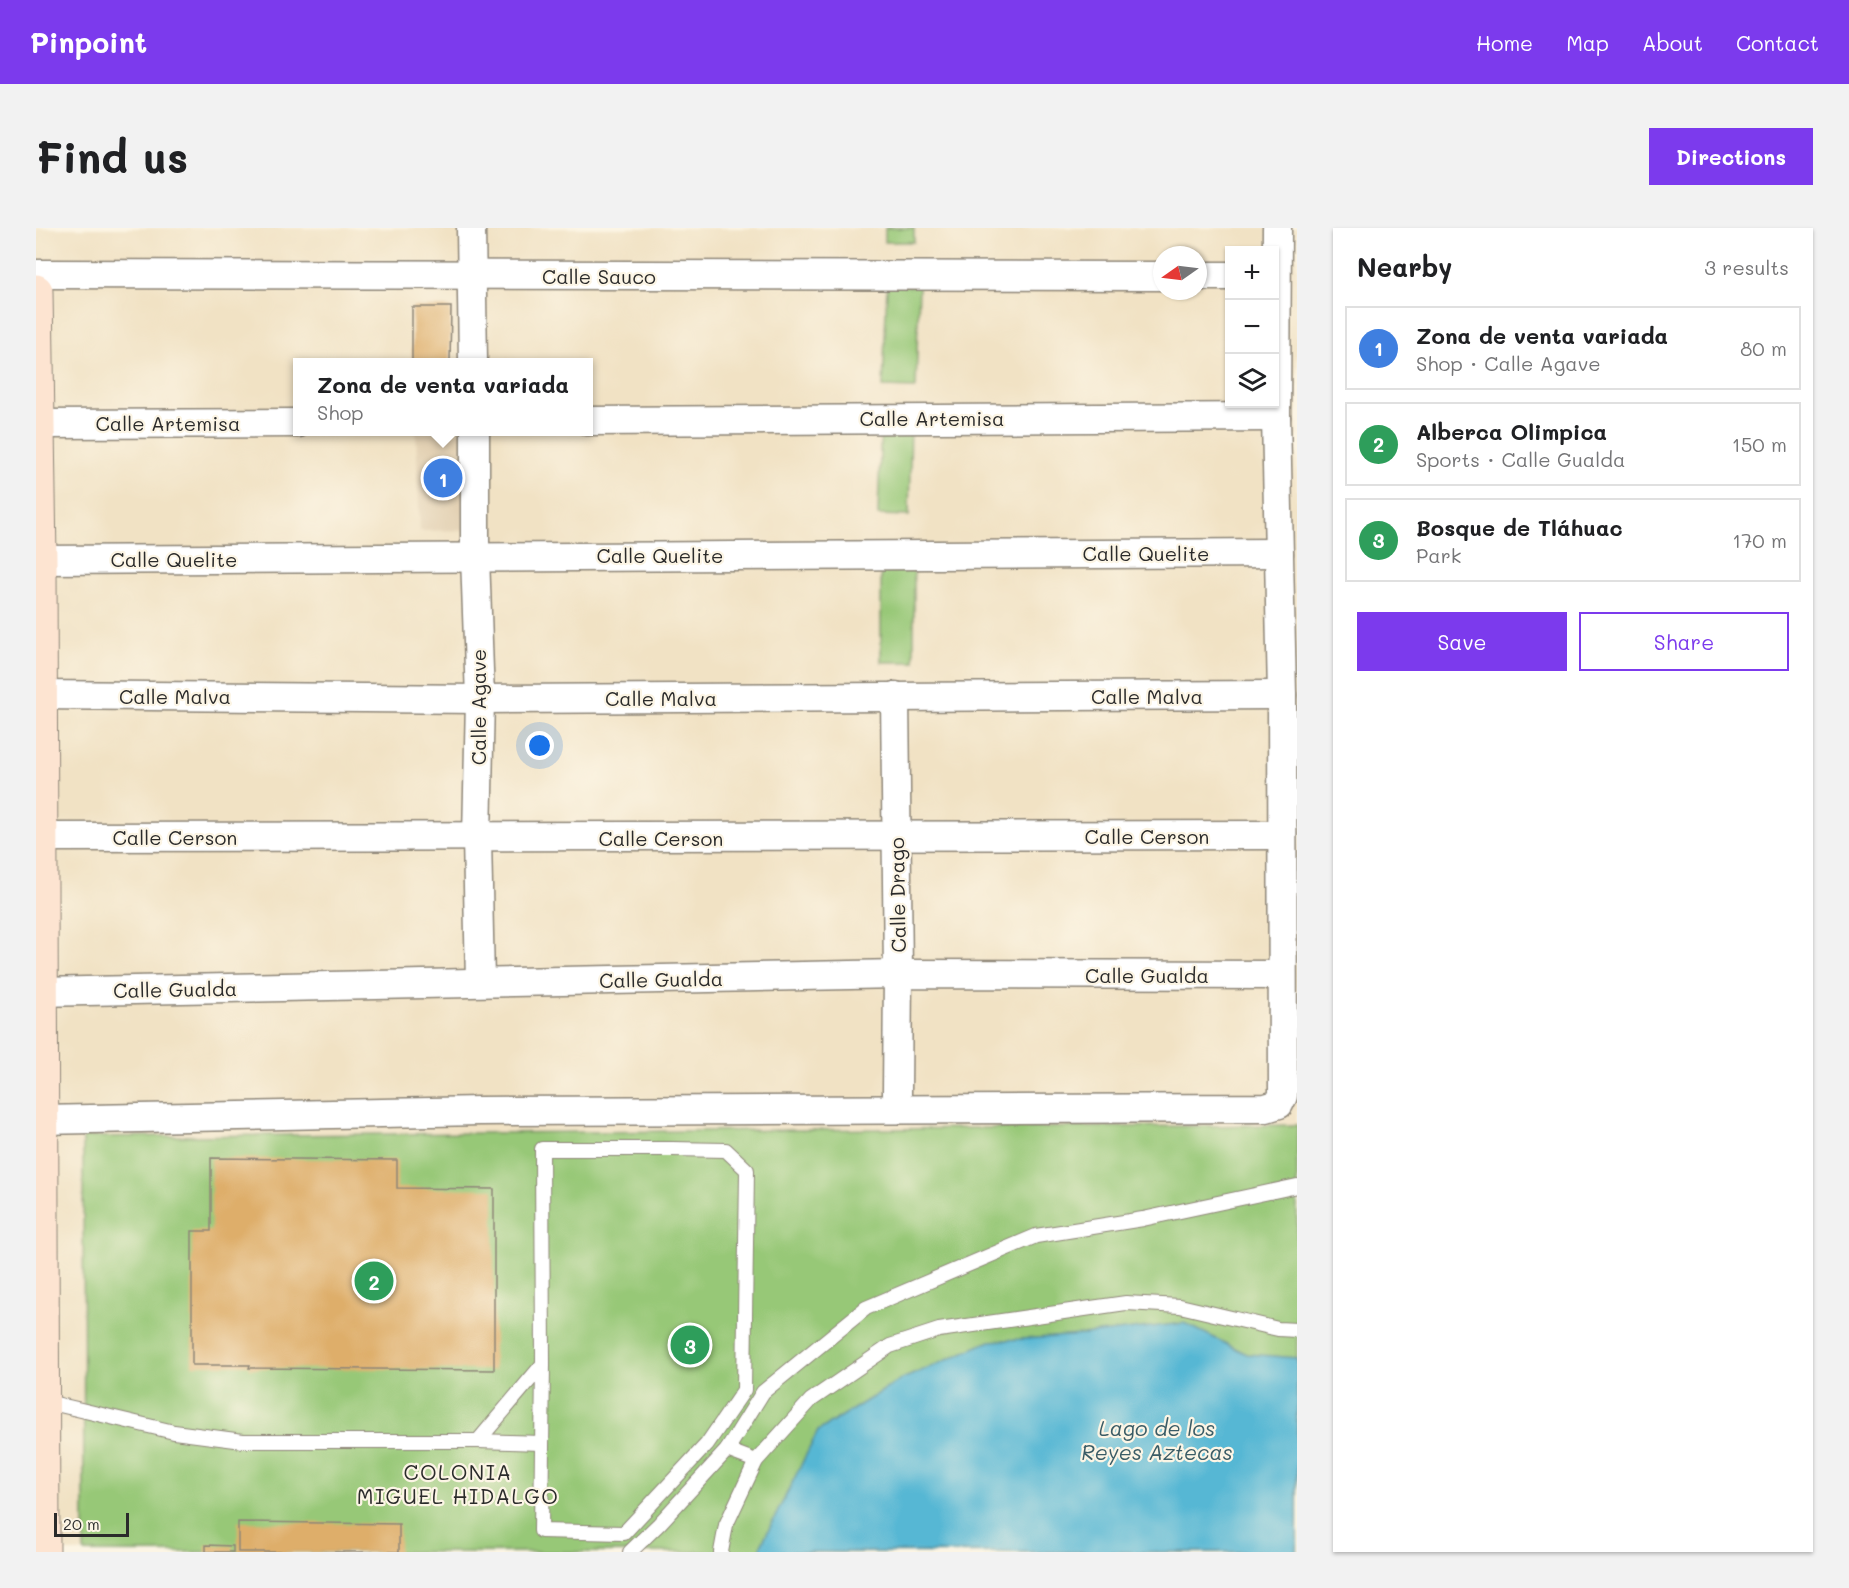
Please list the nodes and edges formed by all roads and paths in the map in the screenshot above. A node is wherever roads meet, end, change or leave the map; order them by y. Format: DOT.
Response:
graph roads {
  1 [pos="471,228"];
  2 [pos="1277,228"];
  3 [pos="1276,246"];
  4 [pos="36,274"];
  5 [pos="471,276"];
  6 [pos="1153,276"];
  7 [pos="1207,276"];
  8 [pos="1225,276"];
  9 [pos="36,291"];
  10 [pos="1275,300"];
  11 [pos="473,358"];
  12 [pos="1276,417"];
  13 [pos="593,421"];
  14 [pos="38,423"];
  15 [pos="293,423"];
  16 [pos="475,436"];
  17 [pos="1279,553"];
  18 [pos="475,556"];
  19 [pos="40,560"];
  20 [pos="39,695"];
  21 [pos="1282,695"];
  22 [pos="895,696"];
  23 [pos="480,699"];
  24 [pos="1282,835"];
  25 [pos="41,837"];
  26 [pos="896,837"];
  27 [pos="477,838"];
  28 [pos="898,974"];
  29 [pos="1282,975"];
  30 [pos="480,982"];
  31 [pos="40,992"];
  32 [pos="897,1094"];
  33 [pos="42,1120"];
  34 [pos="1297,1186"];
  35 [pos="1297,1330"];
  36 [pos="543,1364"];
  37 [pos="41,1401"];
  38 [pos="478,1441"];
  39 [pos="542,1443"];
  40 [pos="727,1450"];
  41 [pos="756,1461"];
  42 [pos="43,1552"];
  43 [pos="630,1552"];
  44 [pos="722,1552"];
  1 -- 5 [label="street"];
  2 -- 3 [label="street"];
  4 -- 5 [label="street, Calle Sauco"];
  5 -- 6 [label="street, Calle Sauco"];
  5 -- 11 [label="street"];
  7 -- 8 [label="street"];
  9 -- 14 [label="main road"];
  10 -- 12 [label="street"];
  12 -- 13 [label="street, Calle Artemisa"];
  12 -- 17 [label="street"];
  14 -- 15 [label="street, Calle Artemisa"];
  14 -- 19 [label="main road"];
  16 -- 18 [label="street, Calle Agave"];
  17 -- 18 [label="street, Calle Quelite"];
  17 -- 21 [label="street"];
  18 -- 19 [label="street, Calle Quelite"];
  18 -- 23 [label="street, Calle Agave"];
  19 -- 20 [label="main road"];
  20 -- 23 [label="street, Calle Malva"];
  20 -- 25 [label="main road"];
  21 -- 22 [label="street, Calle Malva"];
  21 -- 24 [label="street"];
  22 -- 23 [label="street, Calle Malva"];
  22 -- 26 [label="street, Calle Drago"];
  23 -- 27 [label="street, Calle Agave"];
  24 -- 26 [label="street, Calle Cerson"];
  24 -- 29 [label="street"];
  25 -- 27 [label="street, Calle Cerson"];
  25 -- 31 [label="main road"];
  26 -- 27 [label="street, Calle Cerson"];
  26 -- 28 [label="street, Calle Drago"];
  27 -- 30 [label="street, Calle Agave"];
  28 -- 29 [label="street, Calle Gualda"];
  28 -- 30 [label="street, Calle Gualda"];
  28 -- 32 [label="street, Calle Drago"];
  29 -- 33 [label="street"];
  30 -- 31 [label="street, Calle Gualda"];
  31 -- 33 [label="main road"];
  33 -- 37 [label="main road"];
  34 -- 40 [label="lane"];
  35 -- 41 [label="lane"];
  36 -- 38 [label="lane"];
  36 -- 39 [label="lane"];
  36 -- 39 [label="lane"];
  37 -- 38 [label="lane"];
  37 -- 42 [label="main road"];
  38 -- 39 [label="lane"];
  40 -- 41 [label="lane"];
  40 -- 43 [label="lane"];
  41 -- 44 [label="lane"];
}
